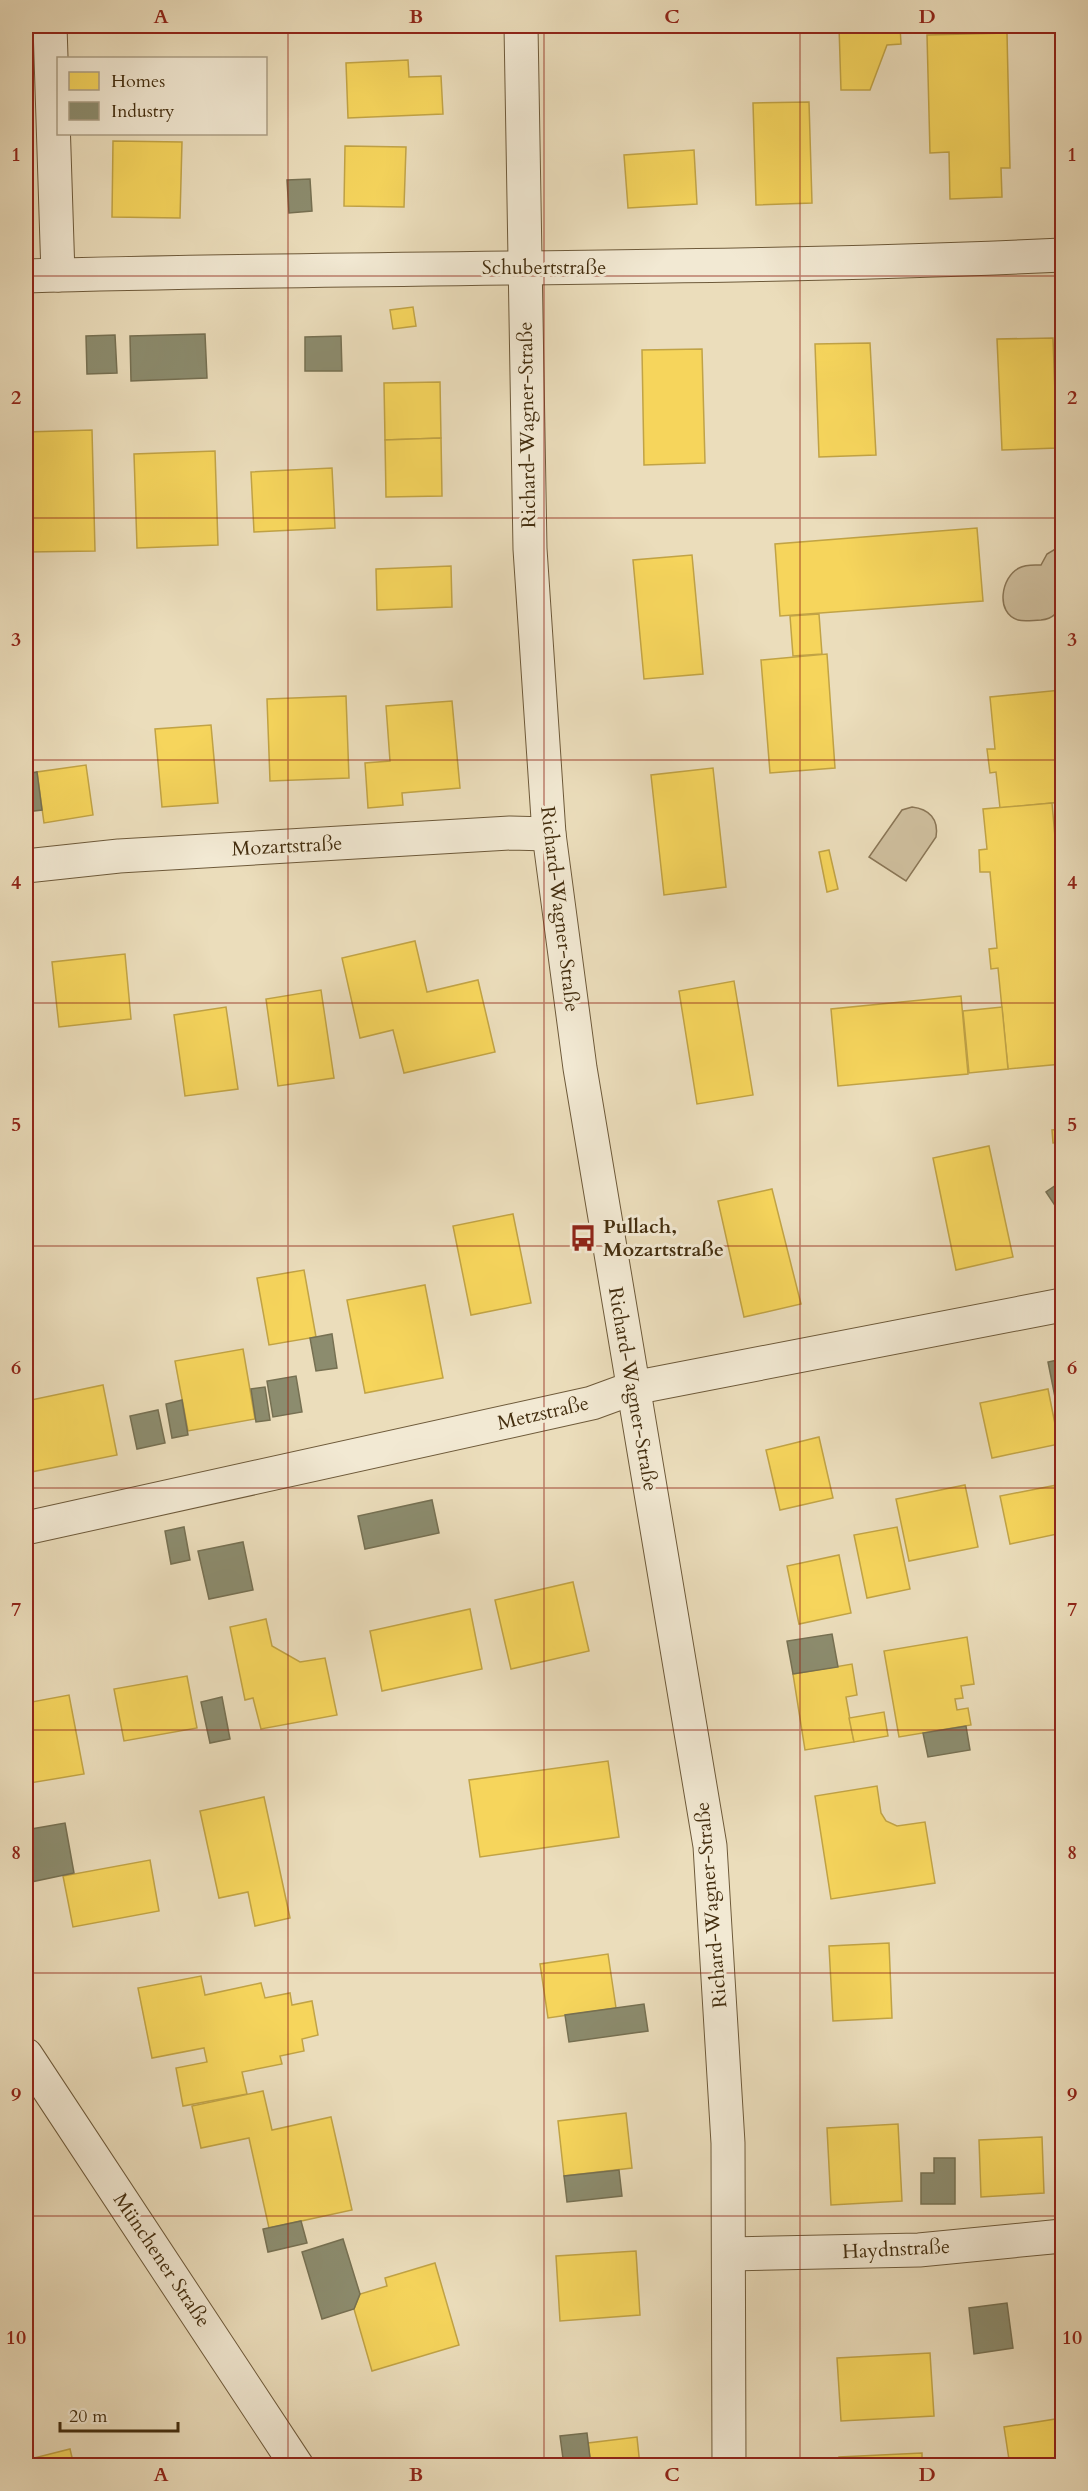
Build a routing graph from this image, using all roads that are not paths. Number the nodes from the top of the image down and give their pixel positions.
1 (50, 26) edge
2 (521, 26) edge
3 (1062, 255) edge
4 (524, 267) junction
5 (58, 275) junction
6 (26, 276) edge
7 (549, 834) junction
8 (26, 866) edge
9 (1062, 1305) edge
10 (633, 1388) junction
11 (26, 1528) edge
12 (26, 2055) edge
13 (1062, 2236) edge
14 (729, 2254) junction
15 (297, 2466) edge
16 (729, 2466) edge

1 - 5 street
2 - 4 street, Richard-Wagner-Straße
3 - 4 street, Schubertstraße
4 - 5 street, Schubertstraße
4 - 7 street, Richard-Wagner-Straße
5 - 6 street, Schubertstraße
7 - 8 street, Mozartstraße
7 - 10 street, Richard-Wagner-Straße
9 - 10 street, Metzstraße
10 - 11 street, Metzstraße
10 - 14 street, Richard-Wagner-Straße
12 - 15 street, Münchener Straße
13 - 14 street, Haydnstraße
14 - 16 street, Richard-Wagner-Straße

